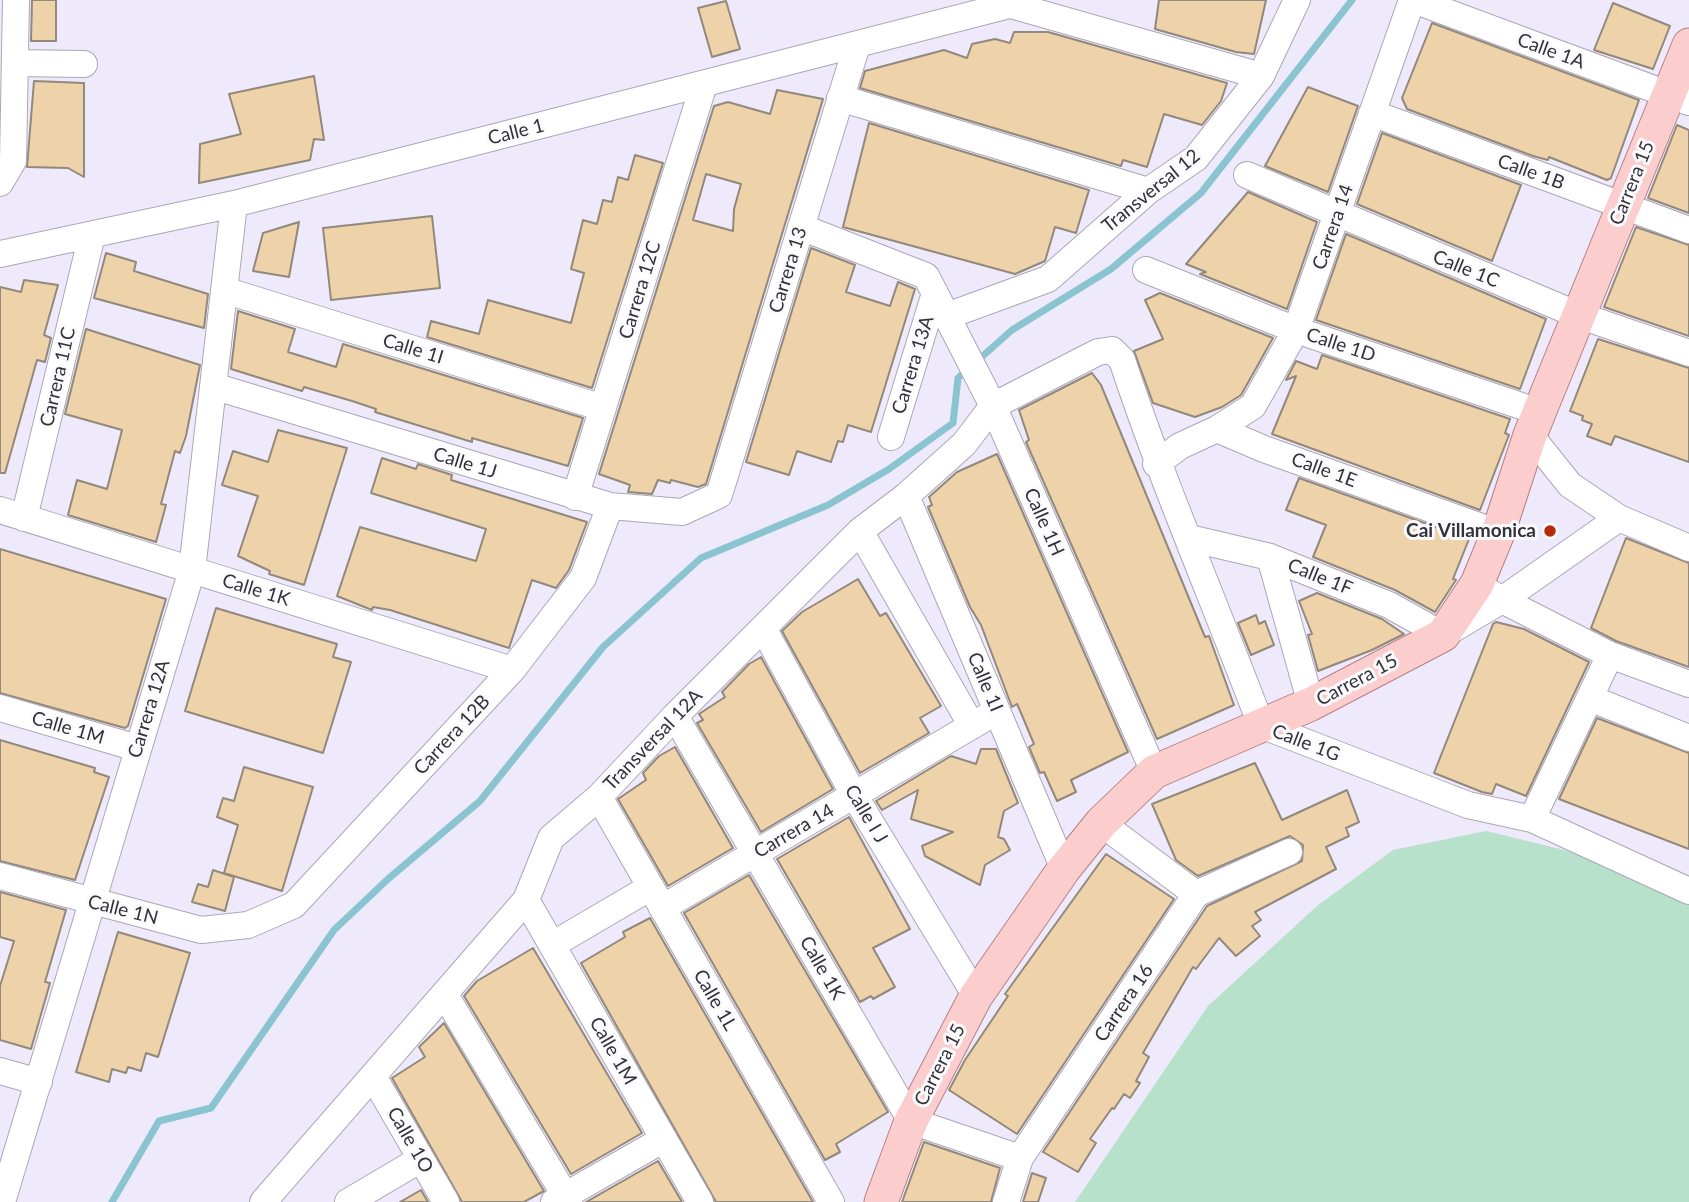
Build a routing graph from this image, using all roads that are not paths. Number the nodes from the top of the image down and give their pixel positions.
1 (16, 0) edge
2 (1297, 0) edge
3 (1413, 0) edge
4 (1020, 2) edge
5 (857, 45) junction
6 (1689, 45) edge
7 (15, 63) junction
8 (83, 64) dead end
9 (1261, 76) junction
10 (704, 84) junction
11 (840, 98) junction
12 (1678, 98) edge
13 (1372, 113) junction
14 (1247, 175) dead end
15 (0, 183) edge
16 (1148, 191) junction
17 (234, 204) junction
18 (1623, 206) junction
19 (1338, 216) junction
20 (801, 227) junction
21 (1689, 230) edge
22 (92, 236) junction
23 (0, 254) edge
24 (1146, 270) dead end
25 (224, 290) junction
26 (940, 303) junction
27 (1578, 315) junction
28 (1296, 330) junction
29 (1112, 350) joint
30 (1689, 353) edge
31 (213, 386) junction
32 (990, 401) junction
33 (603, 408) junction
34 (1535, 423) junction
35 (1217, 429) junction
36 (891, 437) dead end
37 (1156, 464) junction
38 (719, 495) joint
39 (906, 496) junction
40 (575, 497) junction
41 (610, 506) junction
42 (12, 514) edge
43 (1619, 518) junction
44 (860, 531) junction
45 (1498, 533) junction
46 (1189, 538) junction
47 (1689, 548) edge
48 (1270, 557) junction
49 (192, 570) junction
50 (1490, 592) junction
51 (763, 628) junction
52 (1443, 635) junction
53 (1610, 655) junction
54 (512, 670) junction
55 (1689, 684) edge
56 (1592, 699) junction
57 (1311, 704) junction
58 (0, 708) edge
59 (997, 711) junction
60 (675, 716) junction
61 (1261, 725) junction
62 (972, 726) junction
63 (1689, 738) edge
64 (137, 748) junction
65 (1154, 772) junction
66 (855, 795) junction
67 (599, 797) junction
68 (1532, 819) junction
69 (1101, 823) junction
70 (1289, 852) dead end
71 (755, 853) junction
72 (1064, 869) junction
73 (0, 876) edge
74 (1689, 891) edge
75 (1196, 894) junction
76 (656, 897) junction
77 (526, 900) junction
78 (92, 902) junction
79 (248, 925) joint
80 (552, 945) junction
81 (445, 995) junction
82 (976, 996) junction
83 (0, 1071) edge
84 (374, 1078) junction
85 (39, 1082) junction
86 (911, 1121) junction
87 (664, 1139) junction
88 (1020, 1158) junction
89 (421, 1159) junction
90 (275, 1198) edge
91 (563, 1200) edge
92 (2, 1202) edge
93 (348, 1202) edge
94 (446, 1202) edge
95 (700, 1202) edge
96 (831, 1202) edge
97 (881, 1202) edge
98 (1006, 1202) edge

1 - 7 street
2 - 9 street, Transversal 12
3 - 12 street, Calle 1A
3 - 13 street, Carrera 14
4 - 5 street, Calle 1
4 - 9 street
5 - 10 street, Calle 1
5 - 11 street, Carrera 13
6 - 12 main road, Carrera 15
7 - 8 street
7 - 15 street
9 - 16 street, Transversal 12
10 - 17 street, Calle 1
10 - 33 street, Carrera 12C
11 - 16 street
11 - 20 street, Carrera 13
12 - 18 main road, Carrera 15
13 - 18 street, Calle 1B
13 - 19 street, Carrera 14
14 - 19 street, Calle 1C
16 - 26 street, Transversal 12
17 - 22 street, Calle 1
17 - 25 street, Carrera 12A
18 - 21 street, Calle 1B
18 - 27 main road, Carrera 15
19 - 27 street, Calle 1C
19 - 28 street, Carrera 14
20 - 26 street
20 - 38 street, Carrera 13
22 - 23 street, Calle 1
22 - 42 street, Carrera 11C
24 - 28 street, Calle 1D
25 - 31 street, Carrera 12A
25 - 33 street, Calle 1I
26 - 32 street, Calle 1H
26 - 36 street, Carrera 13A
27 - 30 street, Calle 1C
27 - 34 main road, Carrera 15
28 - 34 street, Calle 1D
28 - 35 street, Carrera 14
29 - 32 street, Transversal 12A
29 - 37 street, Calle 1G
31 - 40 street, Calle 1J
31 - 49 street, Carrera 12A
32 - 39 street, Transversal 12A
32 - 65 street, Calle 1H
33 - 40 street, Carrera 12C
34 - 43 street
34 - 45 main road, Carrera 15
35 - 37 street
35 - 45 street, Calle 1E
37 - 46 street, Calle 1G
38 - 41 street, Calle 1J
39 - 44 street, Transversal 12A
39 - 59 street, Calle 1I
40 - 41 street, Calle 1J
41 - 54 street, Carrera 12B
42 - 49 street, Calle 1K
43 - 47 street
43 - 50 street
44 - 51 street, Transversal 12A
44 - 62 street
45 - 50 main road, Carrera 15
46 - 48 street, Calle 1F
46 - 61 street, Calle 1G
48 - 52 street, Calle 1F
48 - 57 street
49 - 54 street, Calle 1K
49 - 64 street, Carrera 12A
50 - 52 main road, Carrera 15
50 - 53 street
51 - 60 street, Transversal 12A
51 - 66 street, Calle I J
52 - 57 main road, Carrera 15
53 - 55 street
53 - 56 street
54 - 79 street, Carrera 12B
56 - 63 street
56 - 68 street
57 - 61 main road, Carrera 15
58 - 64 street, Calle 1M
59 - 62 street, Carrera 14
59 - 72 street, Calle 1I
60 - 67 street, Transversal 12A
60 - 71 street, Calle 1K
61 - 65 main road, Carrera 15
61 - 68 street, Calle 1G
62 - 66 street, Carrera 14
64 - 78 street, Carrera 12A
65 - 69 main road, Carrera 15
66 - 71 street, Carrera 14
66 - 82 street, Calle I J
67 - 76 street, Calle 1L
67 - 77 street, Transversal 12A
68 - 74 street, Calle 1G
69 - 72 main road, Carrera 15
69 - 75 street
70 - 75 street
71 - 76 street, Carrera 14
71 - 86 street, Calle 1K
72 - 82 main road, Carrera 15
73 - 78 street, Calle 1N
75 - 88 street, Carrera 16
76 - 80 street, Carrera 14
76 - 96 street, Calle 1L
77 - 80 street, Calle 1M
77 - 81 street, Transversal 12A
78 - 79 street, Calle 1N
78 - 85 street, Carrera 12A
80 - 87 street, Calle 1M
81 - 84 street, Transversal 12A
81 - 91 street
82 - 86 main road, Carrera 15
83 - 85 street
84 - 89 street, Calle 1O
84 - 90 street, Transversal 12A
85 - 92 street, Carrera 12A
86 - 88 street
86 - 97 main road, Carrera 15
87 - 91 street
87 - 95 street, Calle 1M
88 - 98 street, Carrera 16
89 - 93 street
89 - 94 street, Calle 1O

